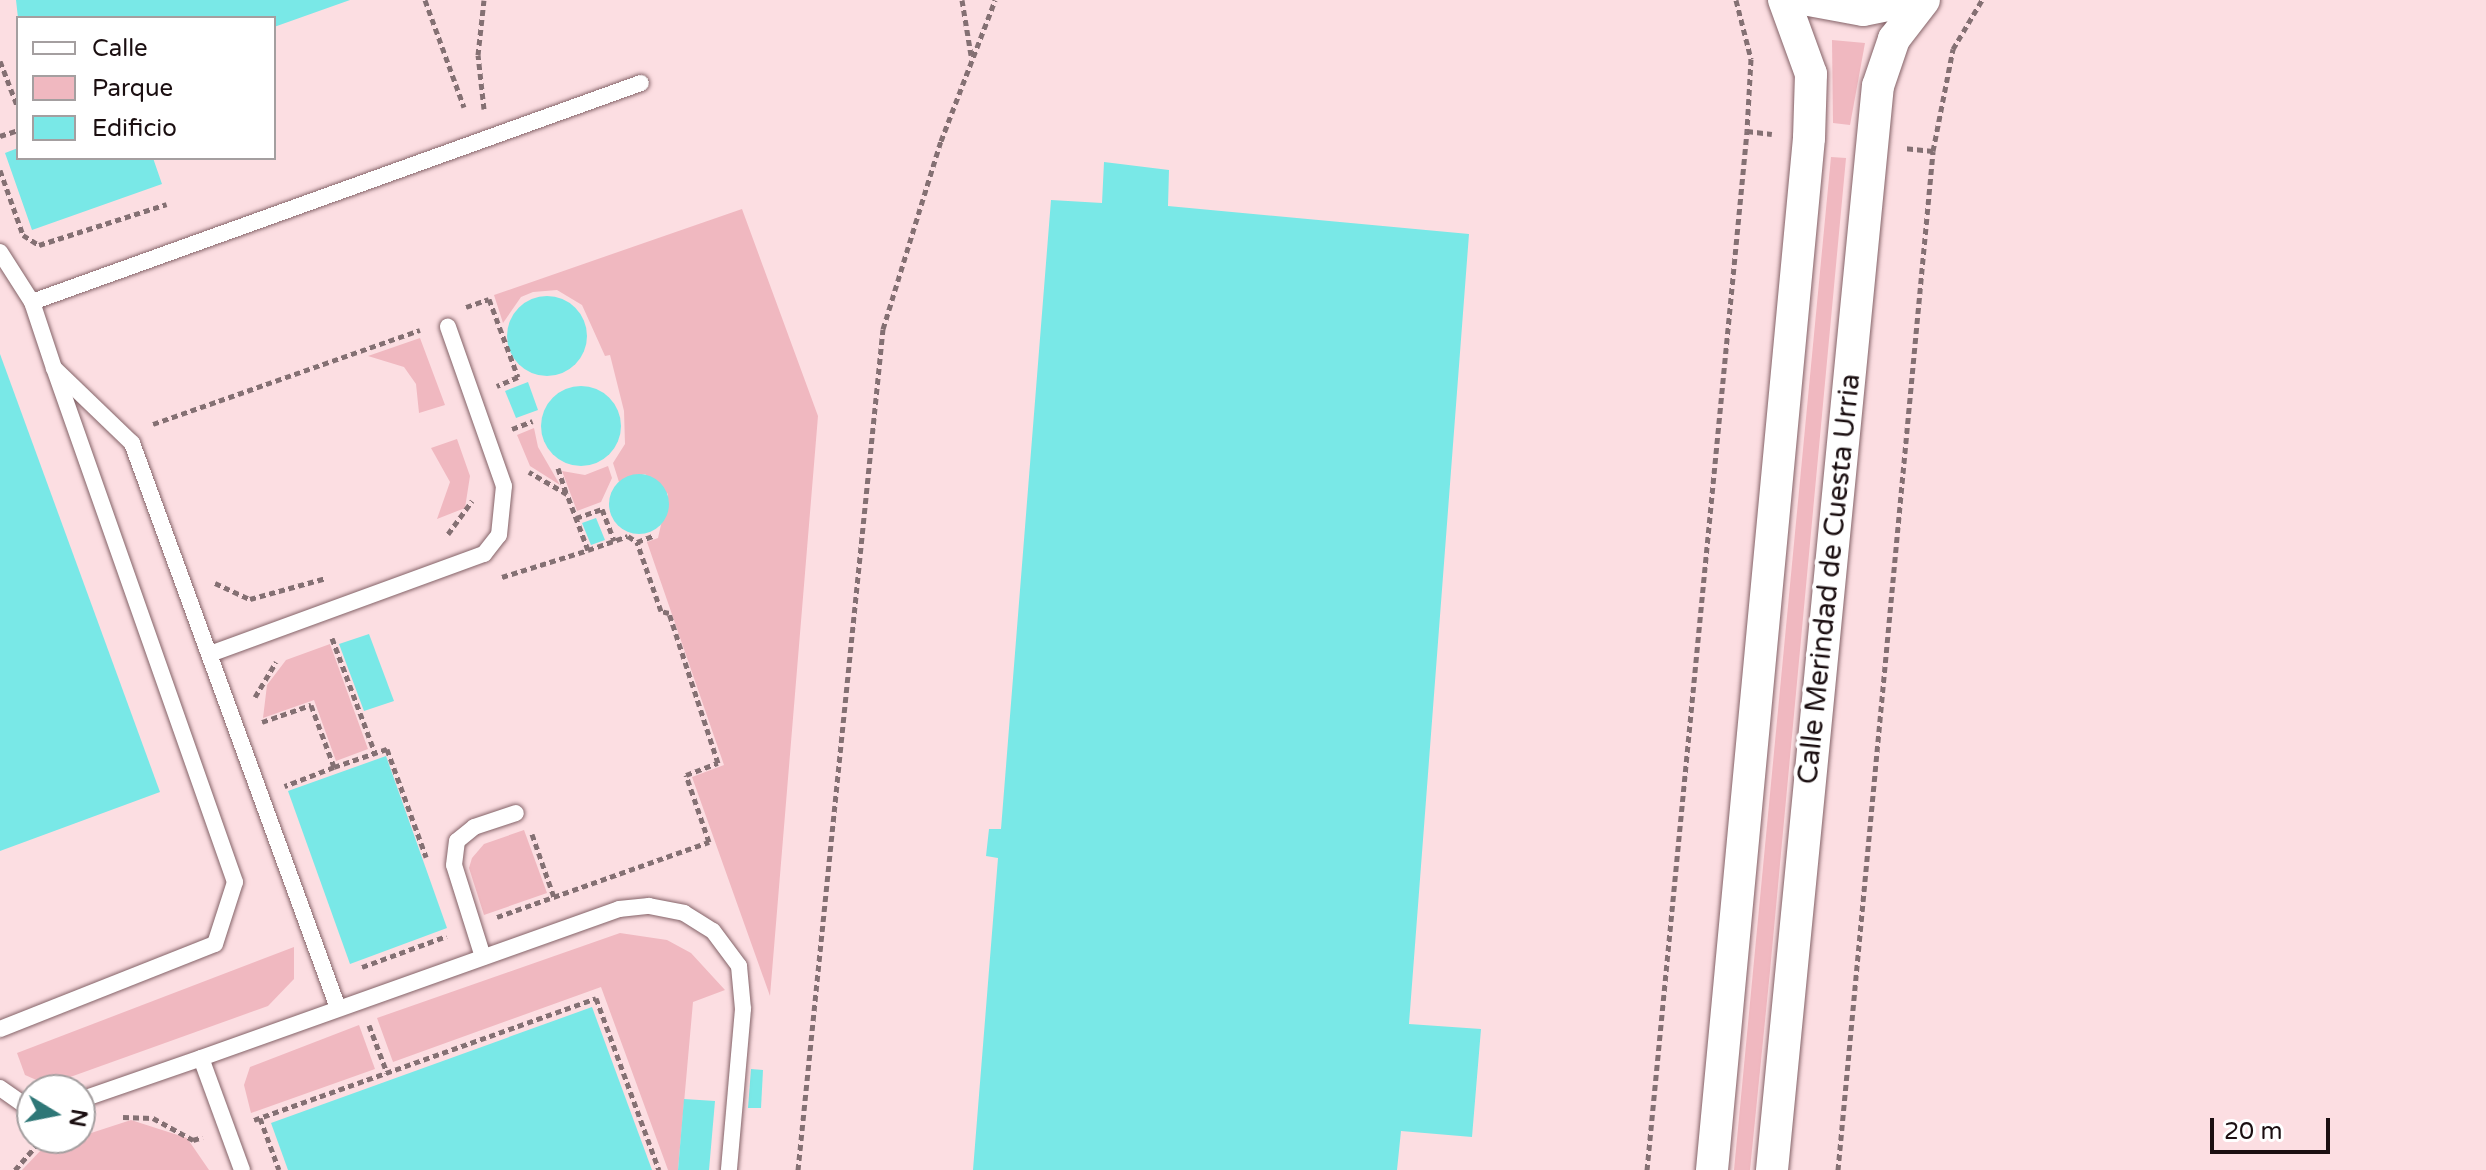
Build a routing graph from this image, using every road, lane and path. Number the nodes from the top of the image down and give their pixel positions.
1 (425, 0) edge
2 (484, 0) edge
3 (962, 0) edge
4 (995, 0) edge
5 (1736, 0) edge
6 (1784, 0) edge
7 (1809, 0) edge
8 (1912, 0) edge
9 (1924, 0) edge
10 (1982, 0) edge
11 (971, 56) junction
12 (0, 61) edge
13 (641, 83) dead end
14 (16, 103) edge
15 (464, 107) dead end
16 (1747, 131) dead end
17 (487, 138) junction
18 (1933, 151) dead end
19 (0, 170) edge
20 (167, 204) dead end
21 (0, 252) edge
22 (32, 302) junction
23 (448, 327) dead end
24 (425, 343) dead end
25 (54, 368) junction
26 (533, 421) dead end
27 (509, 430) dead end
28 (154, 432) dead end
29 (558, 468) dead end
30 (474, 487) dead end
31 (567, 494) dead end
32 (576, 518) dead end
33 (439, 538) dead end
34 (614, 541) junction
35 (637, 542) dead end
36 (588, 550) dead end
37 (338, 574) dead end
38 (208, 576) dead end
39 (332, 637) dead end
40 (210, 654) junction
41 (258, 724) dead end
42 (375, 753) junction
43 (334, 767) junction
44 (281, 787) dead end
45 (522, 818) joint
46 (428, 863) dead end
47 (554, 897) dead end
48 (448, 919) dead end
49 (453, 933) dead end
50 (483, 957) junction
51 (338, 1008) junction
52 (368, 1021) dead end
53 (0, 1029) edge
54 (201, 1058) junction
55 (387, 1073) junction
56 (96, 1094) edge
57 (120, 1117) dead end
58 (260, 1118) junction
59 (227, 1129) junction
60 (29, 1154) edge
61 (15, 1170) edge
62 (242, 1170) edge
63 (279, 1170) edge
64 (659, 1170) edge
65 (729, 1170) edge
66 (798, 1170) edge
67 (1712, 1170) edge
68 (1772, 1170) edge

1 - 15 path
2 - 17 path
3 - 11 path
4 - 11 path
5 - 16 path
6 - 67 street
7 - 8 street
9 - 68 street, Calle Merindad de Cuesta Urria
10 - 18 path
11 - 66 path
12 - 14 path
13 - 17 lane
17 - 22 lane
19 - 20 path
21 - 22 lane
22 - 25 lane
23 - 40 lane
24 - 28 path
25 - 40 lane
25 - 53 lane
26 - 27 path
29 - 31 path
30 - 33 path
32 - 34 path
34 - 35 path
34 - 36 path
37 - 38 path
39 - 42 path
40 - 51 lane
41 - 43 path
42 - 43 path
42 - 46 path
43 - 44 path
45 - 47 path
45 - 50 lane
48 - 49 path
50 - 51 lane
50 - 65 lane
51 - 54 lane
52 - 55 path
54 - 56 lane
54 - 59 lane
55 - 58 path
55 - 64 path
57 - 59 path
58 - 59 path
58 - 63 path
59 - 62 lane
60 - 61 path

